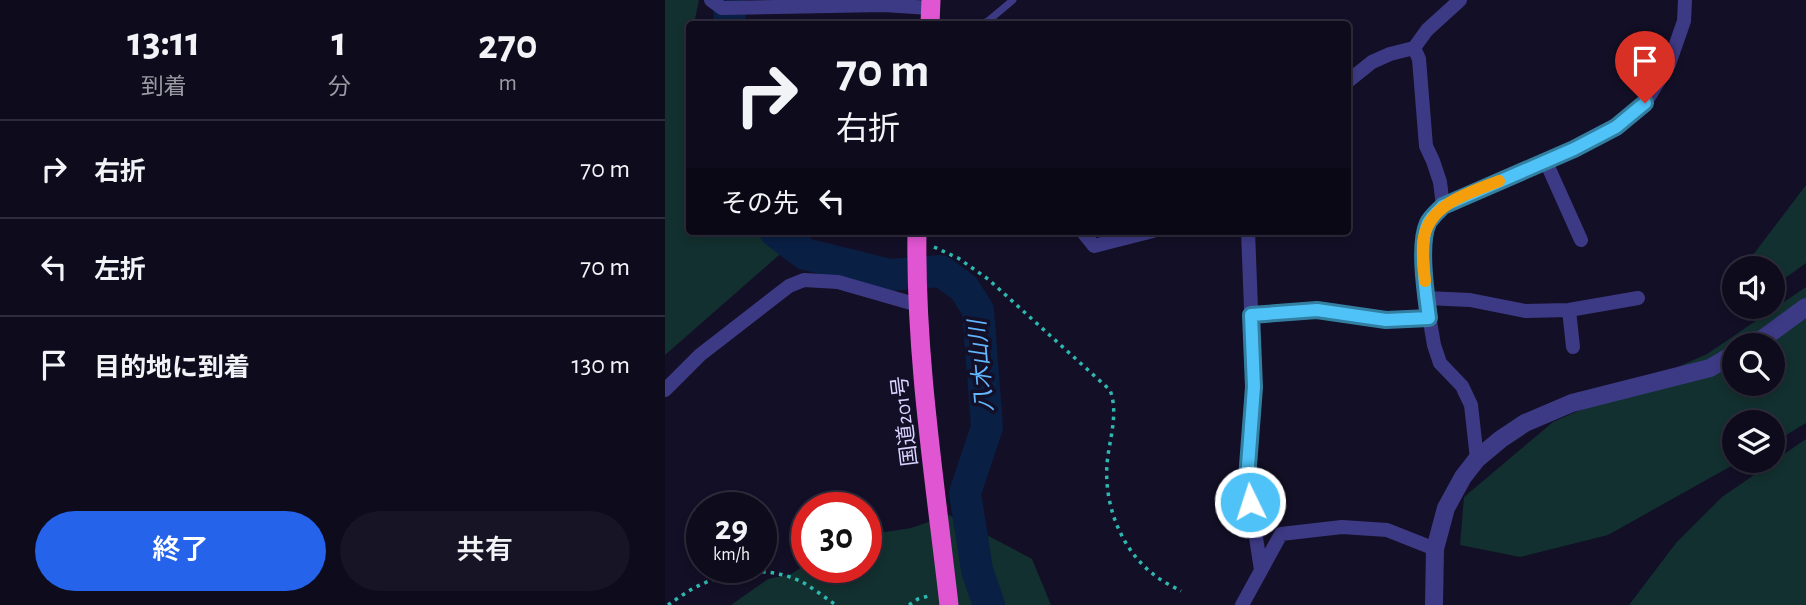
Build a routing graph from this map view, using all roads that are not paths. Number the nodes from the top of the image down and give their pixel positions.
1 (1013, 0) edge
2 (1460, 0) edge
3 (1685, 0) edge
4 (717, 4) edge
5 (930, 11) edge
6 (988, 21) edge
7 (1414, 48) junction
8 (1351, 79) edge
9 (1546, 162) junction
10 (1443, 206) junction
11 (917, 235) edge
12 (1084, 235) edge
13 (1137, 235) edge
14 (1248, 235) edge
15 (1581, 240) dead end
16 (917, 298) junction
17 (1426, 298) junction
18 (1638, 298) dead end
19 (1806, 306) edge
20 (1569, 310) junction
21 (1251, 315) junction
22 (1429, 318) junction
23 (1768, 333) edge
24 (1573, 346) dead end
25 (1722, 361) edge
26 (665, 390) edge
27 (1477, 459) junction
28 (1435, 549) junction
29 (1261, 570) junction
30 (949, 605) edge
31 (1243, 605) edge
32 (1434, 605) edge

1 - 6 lane
2 - 7 street
3 - 9 street
4 - 5 street
7 - 8 street
7 - 10 street
9 - 10 street
9 - 15 street
10 - 17 street
11 - 16 highway, 国道201号
12 - 13 street
14 - 21 street
16 - 26 street
16 - 30 highway, 国道201号
17 - 20 street
17 - 22 street
18 - 20 street
19 - 23 street
20 - 24 street
21 - 22 street
21 - 29 street
22 - 27 street
25 - 27 street
27 - 28 street
28 - 29 street
28 - 32 street
29 - 31 street

